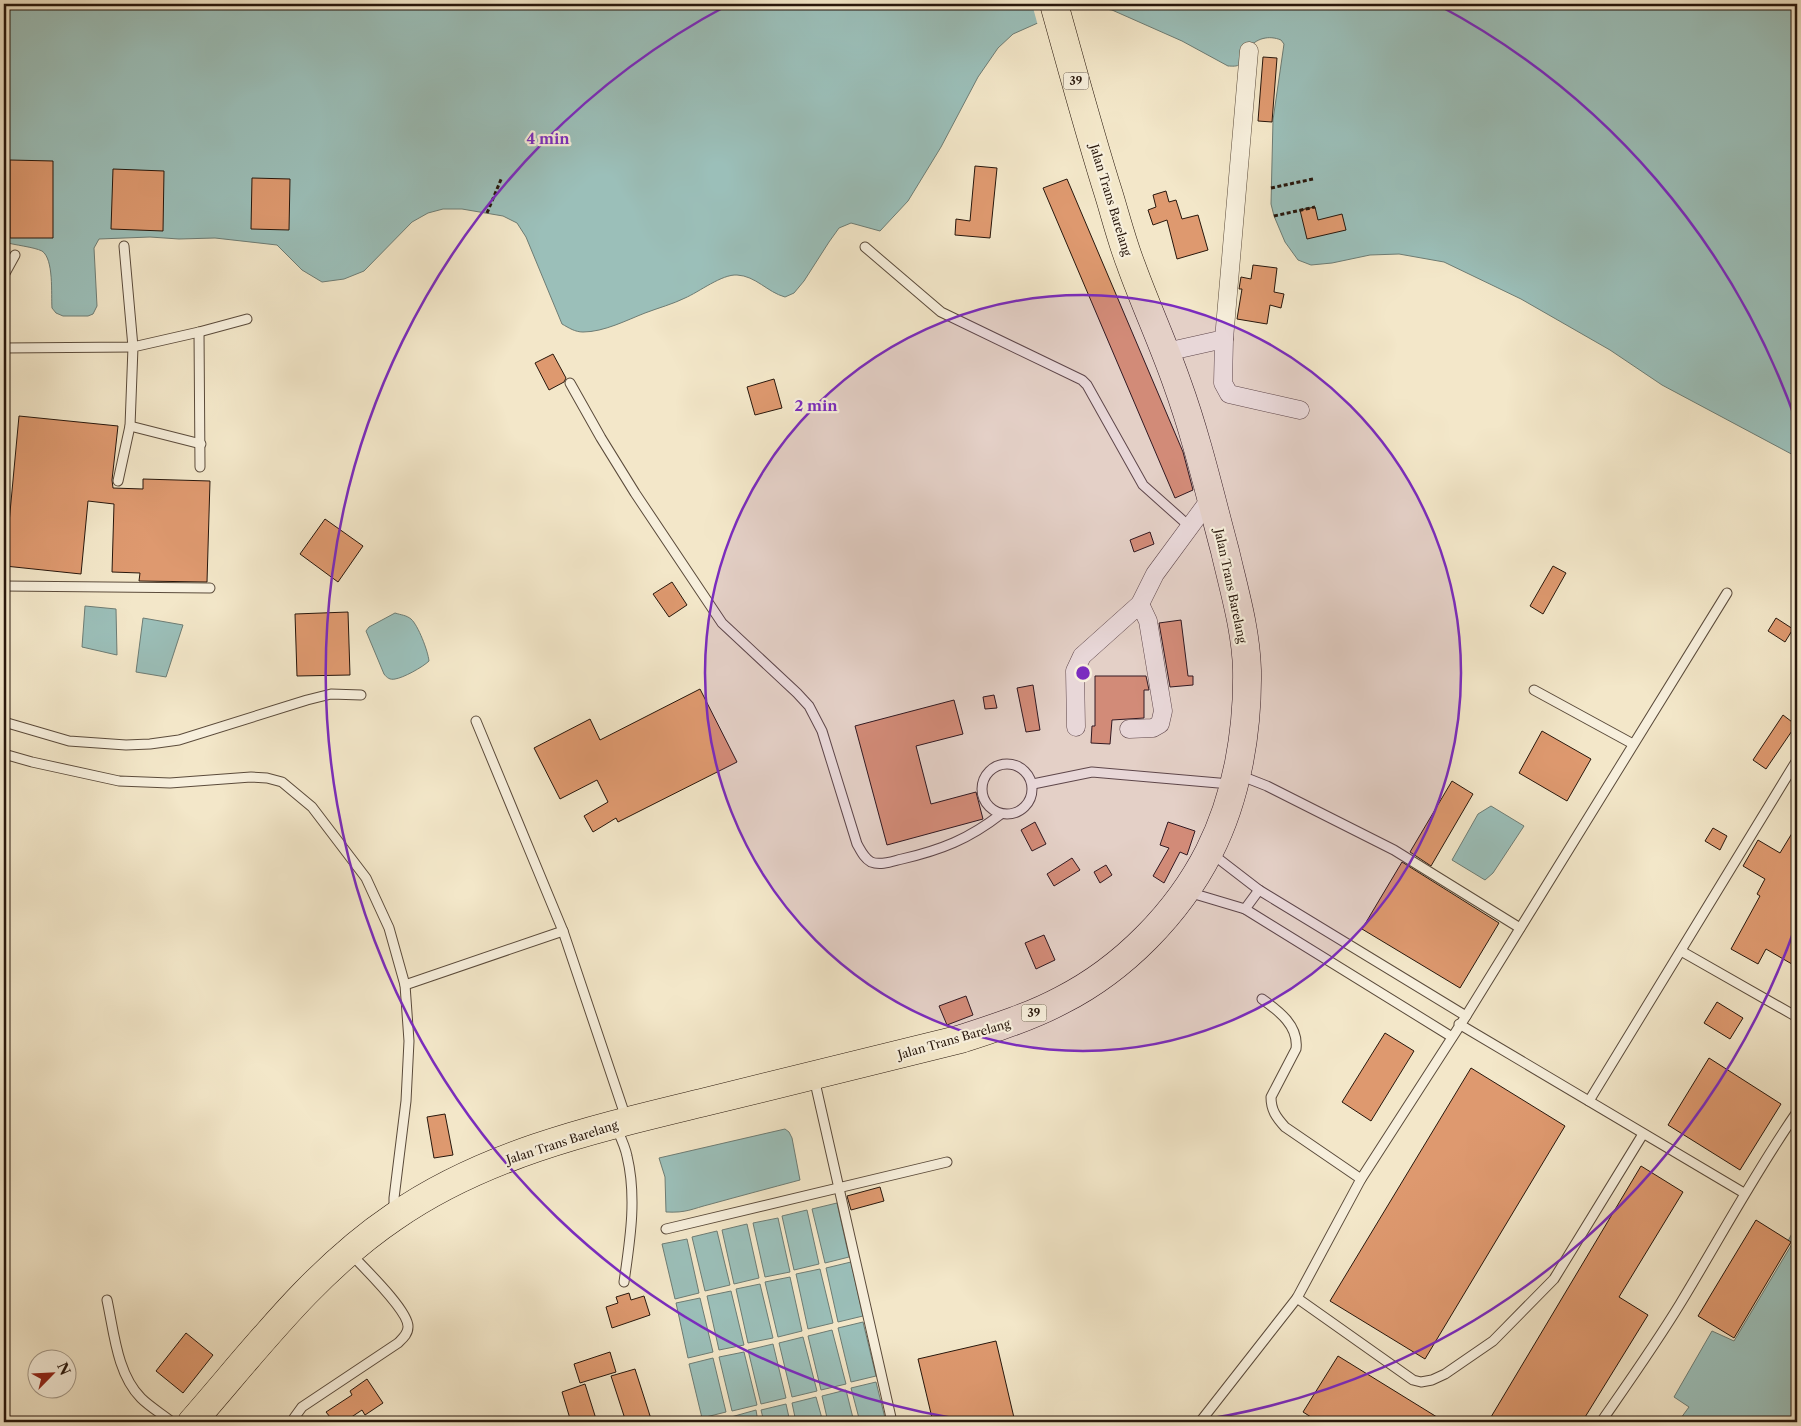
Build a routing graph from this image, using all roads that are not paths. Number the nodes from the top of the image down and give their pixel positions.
1 (1054, 4) edge
2 (1249, 51) dead end
3 (124, 246) dead end
4 (865, 246) dead end
5 (15, 255) dead end
6 (4, 274) edge
7 (247, 319) dead end
8 (199, 332) junction
9 (1224, 339) junction
10 (133, 347) junction
11 (4, 348) edge
12 (1166, 352) junction
13 (570, 383) dead end
14 (1300, 410) dead end
15 (130, 426) junction
16 (201, 444) junction
17 (200, 467) dead end
18 (118, 481) dead end
19 (1211, 498) junction
20 (1189, 526) junction
21 (4, 586) edge
22 (210, 588) dead end
23 (1727, 593) dead end
24 (1140, 604) junction
25 (1534, 690) dead end
26 (361, 695) dead end
27 (476, 721) dead end
28 (4, 722) edge
29 (1076, 727) dead end
30 (1129, 728) dead end
31 (1633, 744) junction
32 (4, 754) edge
33 (1797, 760) edge
34 (1235, 779) junction
35 (1032, 784) junction
36 (1001, 814) junction
37 (1209, 851) junction
38 (1259, 890) junction
39 (1184, 891) junction
40 (1245, 909) junction
41 (1520, 928) junction
42 (563, 931) junction
43 (1681, 951) junction
44 (405, 985) junction
45 (1262, 999) dead end
46 (1466, 1016) junction
47 (1797, 1017) edge
48 (1460, 1024) junction
49 (1452, 1037) junction
50 (813, 1075) junction
51 (1589, 1101) junction
52 (1797, 1112) edge
53 (621, 1123) junction
54 (1643, 1134) junction
55 (947, 1162) dead end
56 (1361, 1179) junction
57 (839, 1187) junction
58 (1744, 1194) junction
59 (394, 1217) junction
60 (666, 1229) dead end
61 (349, 1252) junction
62 (624, 1282) dead end
63 (1297, 1298) junction
64 (107, 1300) dead end
65 (172, 1422) edge
66 (192, 1422) edge
67 (293, 1422) edge
68 (892, 1422) edge
69 (1200, 1422) edge
70 (1602, 1422) edge

1 - 12 highway, Jalan Trans Barelang / 39
2 - 9 street
3 - 10 lane
4 - 20 lane
5 - 6 lane
7 - 8 lane
8 - 10 lane
8 - 16 lane
9 - 12 street
9 - 14 street
10 - 11 lane
10 - 15 lane
12 - 19 highway, Jalan Trans Barelang / 39
13 - 36 lane
15 - 16 lane
15 - 18 lane
16 - 17 lane
19 - 20 street
19 - 34 highway, Jalan Trans Barelang / 39
20 - 24 street
21 - 22 lane
23 - 31 lane
24 - 29 street
24 - 30 street
25 - 31 lane
26 - 28 lane
27 - 42 lane
31 - 41 lane
32 - 44 lane
33 - 43 lane
34 - 35 lane
34 - 37 highway, Jalan Trans Barelang / 39
34 - 41 lane
35 - 36 lane
35 - 36 lane
37 - 38 lane
37 - 39 highway, Jalan Trans Barelang / 39
38 - 40 lane
38 - 46 lane
39 - 40 lane
39 - 50 highway, Jalan Trans Barelang / 39
40 - 49 lane
41 - 46 lane
42 - 44 lane
42 - 53 lane
43 - 47 lane
43 - 51 lane
44 - 59 lane
45 - 56 lane
46 - 48 lane
48 - 49 lane
48 - 51 lane
49 - 56 lane
50 - 53 highway, Jalan Trans Barelang / 39
50 - 57 lane
51 - 54 lane
52 - 58 lane
53 - 59 highway, Jalan Trans Barelang / 39
53 - 62 lane
54 - 58 lane
54 - 63 lane
55 - 57 lane
56 - 63 lane
57 - 60 lane
57 - 68 lane
58 - 70 lane
59 - 61 highway, Jalan Trans Barelang / 39
61 - 66 highway, Jalan Trans Barelang / 39
61 - 67 lane
63 - 69 lane
64 - 65 lane

